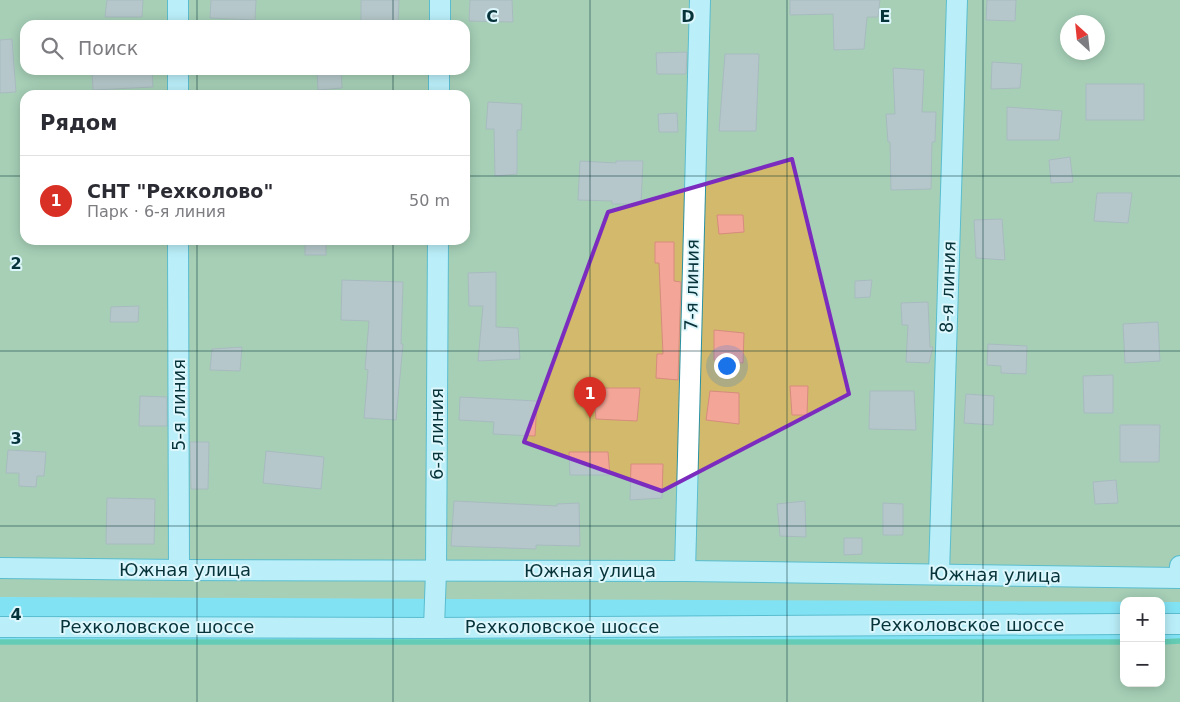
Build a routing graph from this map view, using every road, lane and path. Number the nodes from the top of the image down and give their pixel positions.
1 (178, 0) edge
2 (440, 0) edge
3 (700, 0) edge
4 (957, 0) edge
5 (178, 20) edge
6 (440, 20) edge
7 (178, 75) edge
8 (439, 75) edge
9 (178, 90) edge
10 (439, 90) edge
11 (178, 245) edge
12 (438, 245) edge
13 (1180, 566) edge
14 (0, 568) edge
15 (179, 570) junction
16 (436, 571) junction
17 (685, 571) junction
18 (939, 574) junction
19 (1180, 578) edge
20 (1120, 624) edge
21 (1165, 624) edge
22 (1180, 624) edge
23 (0, 627) edge
24 (434, 628) junction

1 - 5 street
2 - 6 street
3 - 17 street, 7-я линия
4 - 18 street, 8-я линия
7 - 9 street
8 - 10 street
11 - 15 street, 5-я линия
12 - 16 street, 6-я линия
13 - 19 street
14 - 15 street, Южная улица
15 - 16 street, Южная улица
16 - 17 street, Южная улица
16 - 24 street, 6-я линия
17 - 18 street, Южная улица
18 - 19 street, Южная улица
20 - 24 street, Рехколовское шоссе
21 - 22 street
23 - 24 street, Рехколовское шоссе

